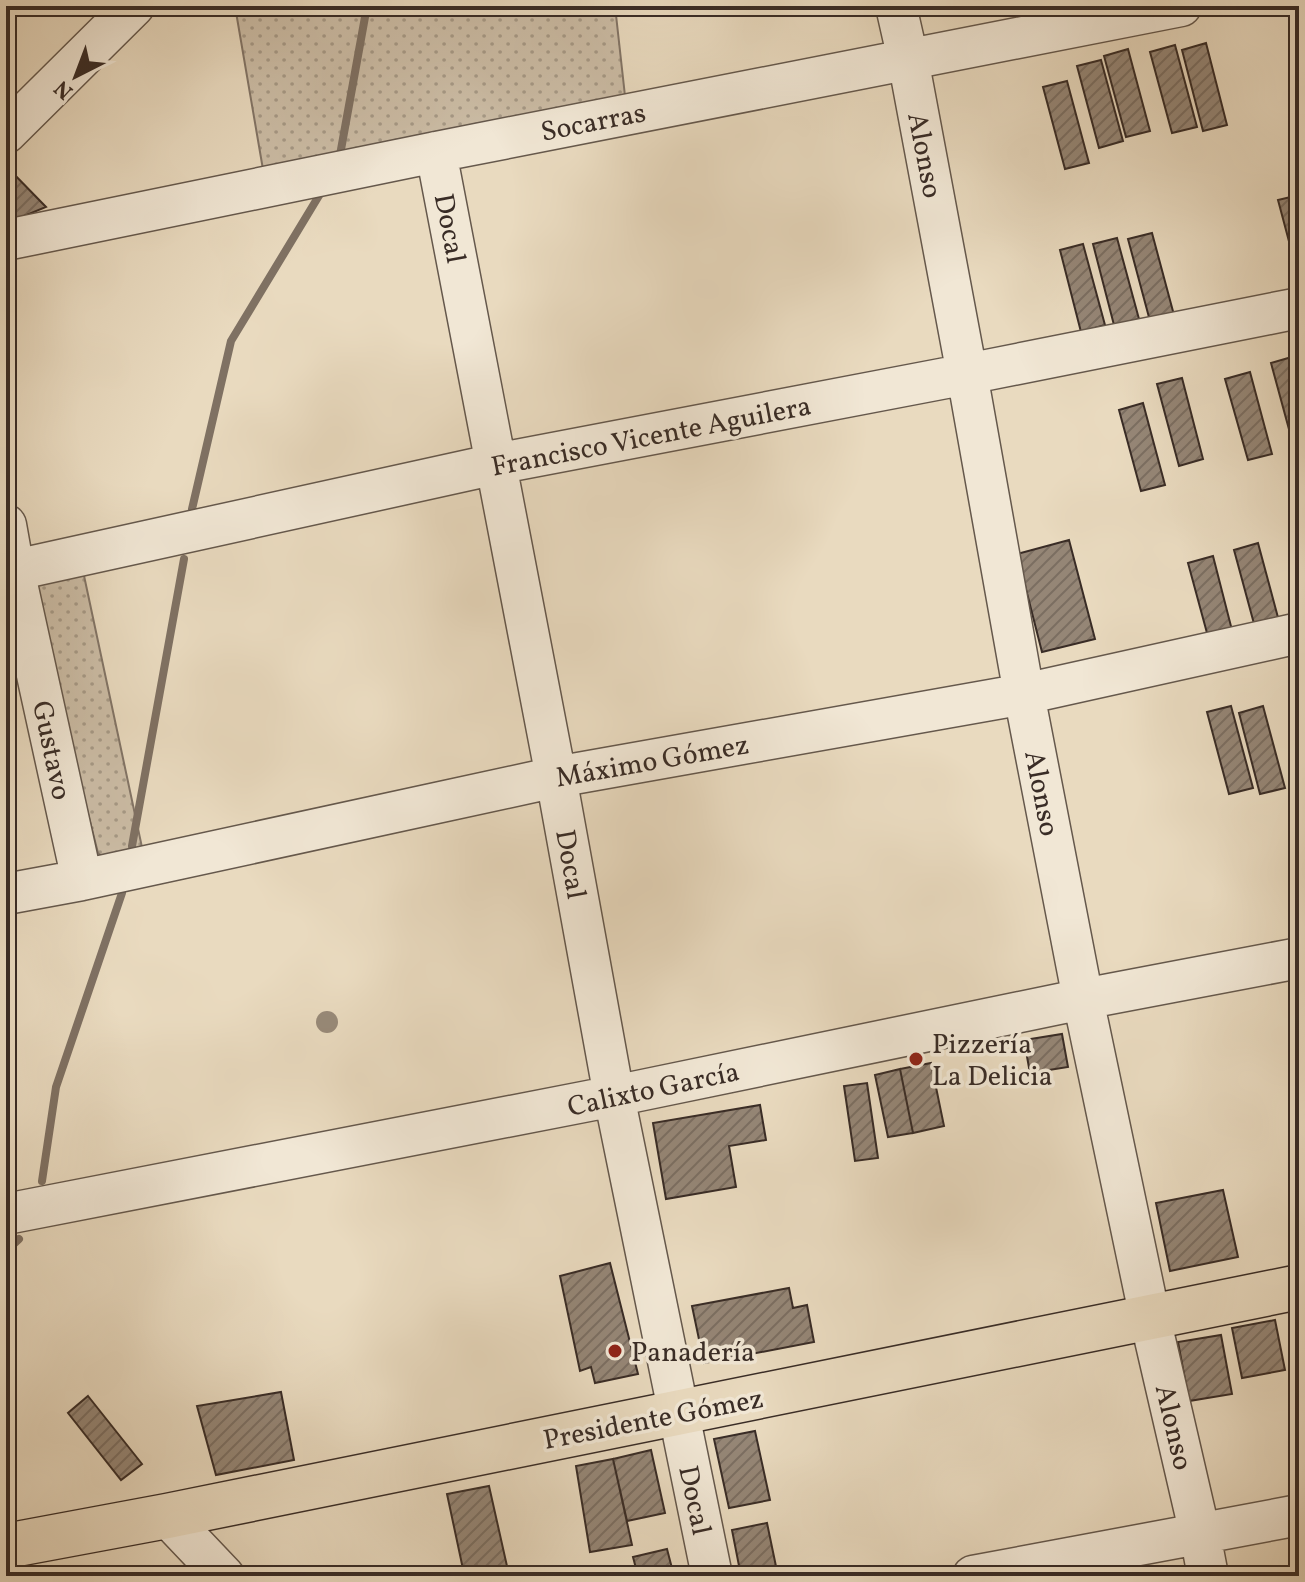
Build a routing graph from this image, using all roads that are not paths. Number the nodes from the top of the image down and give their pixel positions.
1 (134, 6) edge
2 (896, 6) edge
3 (1181, 6) edge
4 (908, 59) junction
5 (6, 133) edge
6 (436, 152) junction
7 (6, 240) edge
8 (1299, 308) edge
9 (967, 374) junction
10 (496, 464) junction
11 (6, 525) edge
12 (10, 571) edge
13 (1299, 633) edge
14 (1024, 694) junction
15 (556, 777) junction
16 (82, 880) junction
17 (6, 894) edge
18 (1299, 958) edge
19 (1083, 999) junction
20 (614, 1096) junction
21 (6, 1214) edge
22 (1299, 1287) edge
23 (1150, 1318) junction
24 (678, 1413) junction
25 (1299, 1515) edge
26 (167, 1516) junction
27 (1200, 1534) junction
28 (6, 1546) edge
29 (224, 1576) edge
30 (712, 1576) edge
31 (973, 1576) edge
32 (1208, 1576) edge

1 - 5 street
2 - 4 street, Alonso
3 - 4 street, Socarras
4 - 6 street, Socarras
4 - 9 street, Alonso
6 - 7 street, Socarras
6 - 10 street, Docal
8 - 9 street, Francisco Vicente Aguilera
9 - 10 street, Francisco Vicente Aguilera
9 - 14 street, Alonso
10 - 12 street, Francisco Vicente Aguilera
10 - 15 street, Docal
11 - 12 street, Gustavo
12 - 16 street, Gustavo
13 - 14 street, Máximo Gómez
14 - 15 street, Máximo Gómez
14 - 19 street, Alonso
15 - 16 street, Máximo Gómez
15 - 20 street, Docal
16 - 17 street, Máximo Gómez
18 - 19 street, Calixto García
19 - 20 street, Calixto García
19 - 23 street, Alonso
20 - 21 street, Calixto García
20 - 24 street, Docal
22 - 23 main road, Presidente Gómez
23 - 24 main road, Presidente Gómez
23 - 27 street, Alonso
24 - 26 main road, Presidente Gómez
24 - 30 street, Docal
25 - 27 street
26 - 28 main road, Presidente Gómez
26 - 29 street
27 - 31 street
27 - 32 street, Alonso

